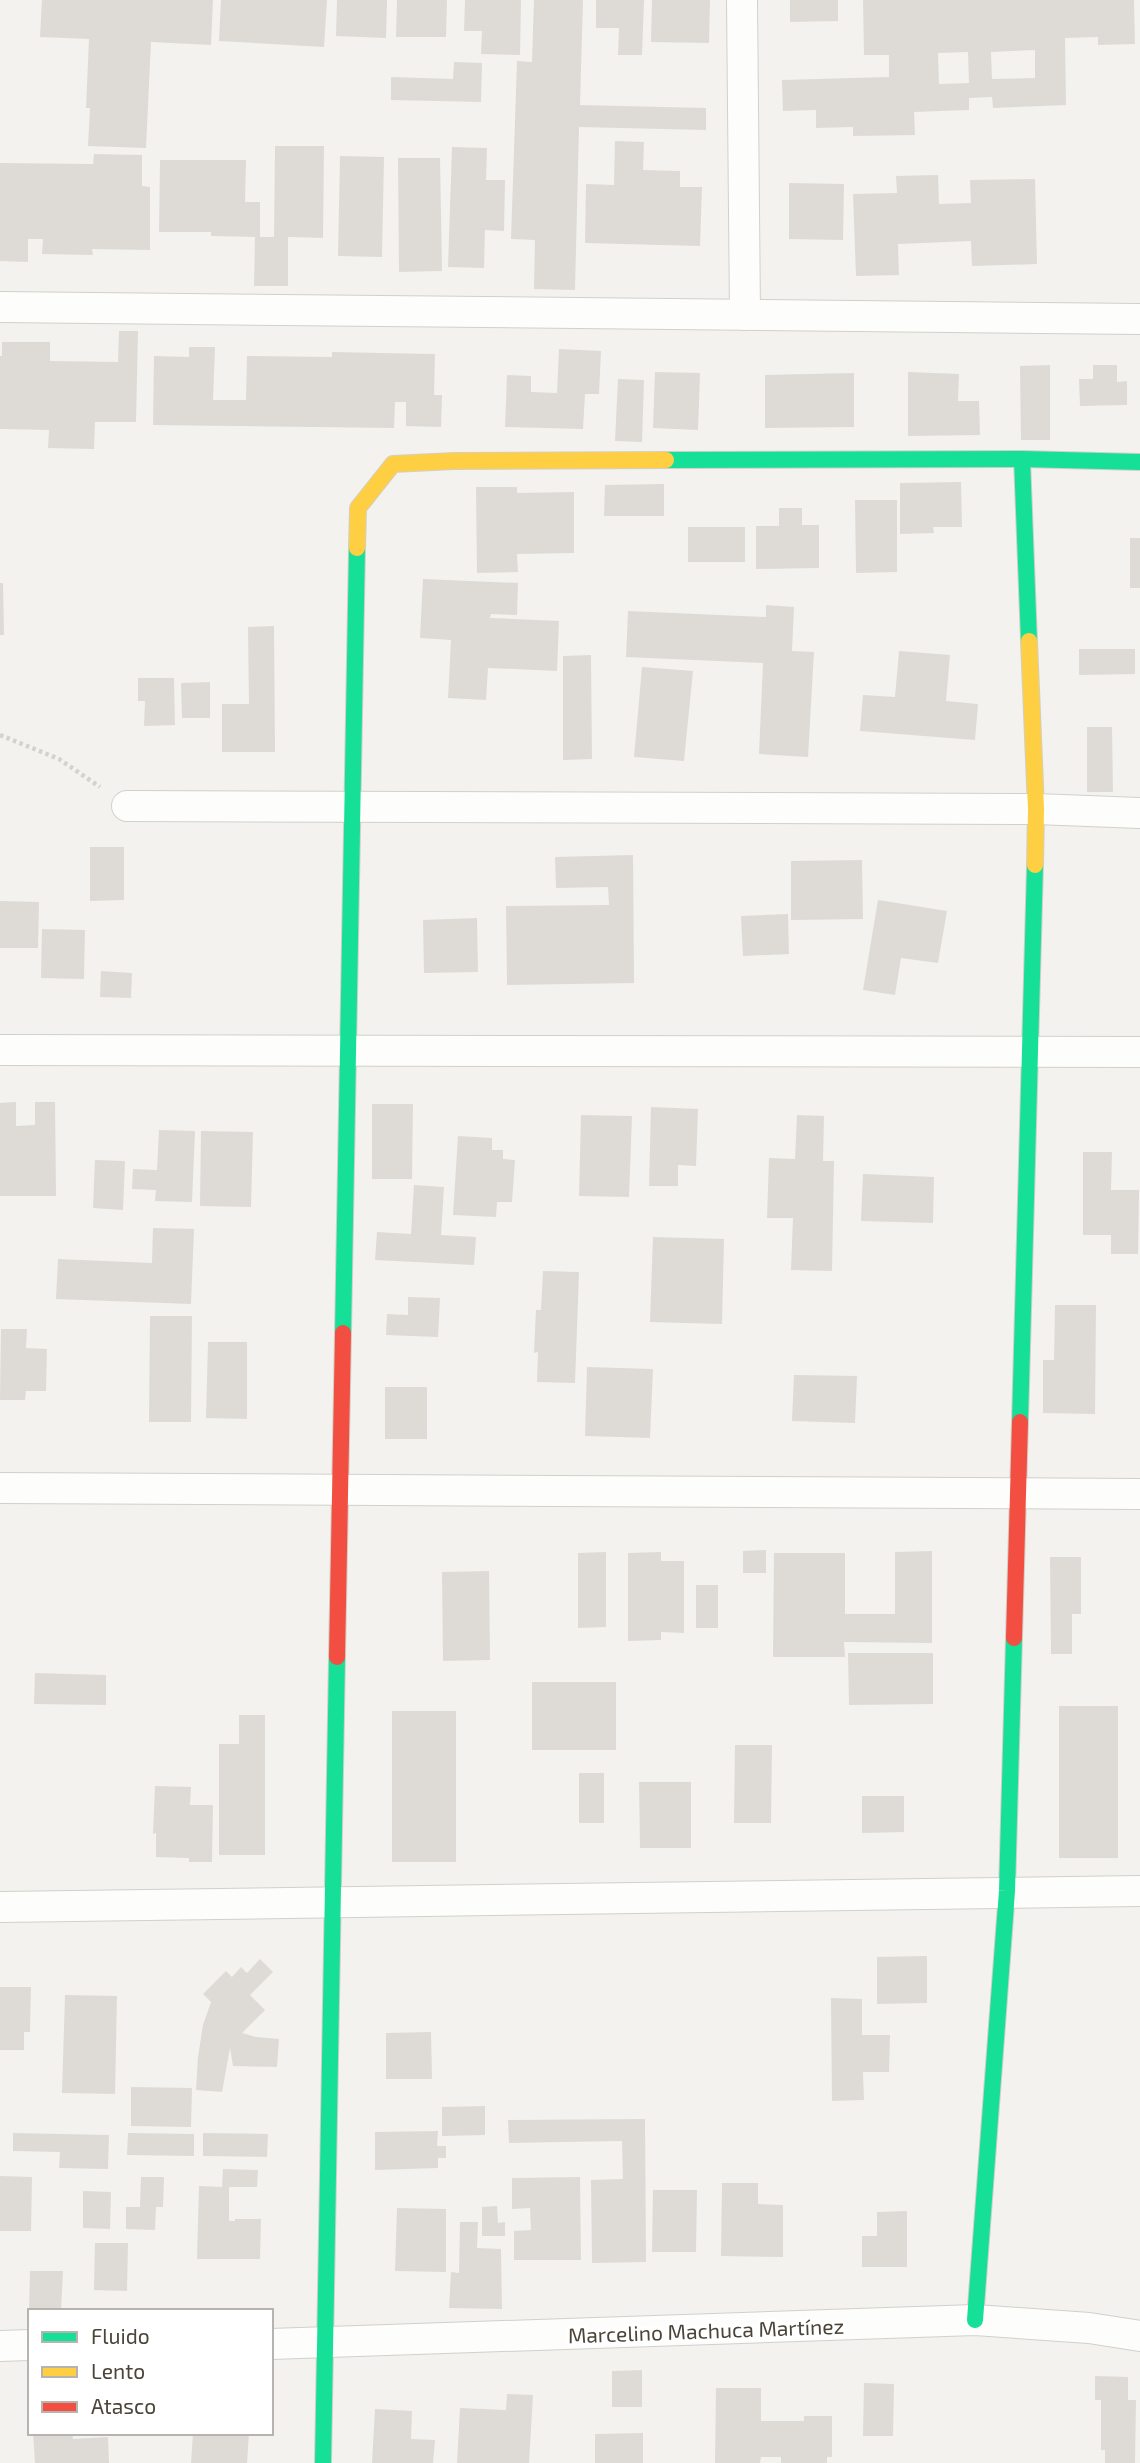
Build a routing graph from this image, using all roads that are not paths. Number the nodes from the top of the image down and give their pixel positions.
1 (742, 0) edge
2 (0, 307) edge
3 (745, 315) junction
4 (1140, 319) edge
5 (1022, 459) junction
6 (1140, 462) edge
7 (127, 806) road end
8 (352, 807) junction
9 (1036, 809) junction
10 (1140, 813) edge
11 (0, 1051) edge
12 (348, 1051) junction
13 (1029, 1052) junction
14 (1140, 1052) edge
15 (0, 1488) edge
16 (340, 1490) junction
17 (1018, 1494) junction
18 (1140, 1494) edge
19 (1007, 1891) junction
20 (1140, 1891) edge
21 (333, 1902) junction
22 (0, 1907) edge
23 (975, 2320) junction
24 (1140, 2336) edge
25 (273, 2344) edge
26 (325, 2344) junction
27 (28, 2345) edge
28 (0, 2346) edge
29 (323, 2463) edge

1 - 3 street
2 - 3 street
3 - 4 street
5 - 6 street
5 - 8 street
5 - 9 street
7 - 8 street
8 - 9 street
8 - 12 street
9 - 10 street
9 - 13 street
11 - 12 street
12 - 13 street
12 - 16 street
13 - 14 street
13 - 17 street
15 - 16 street
16 - 17 street
16 - 21 street
17 - 18 street
17 - 19 street
19 - 20 street
19 - 21 street
19 - 23 street
21 - 22 street
21 - 26 street
23 - 24 street, Marcelino Machuca Martínez
23 - 26 street, Marcelino Machuca Martínez
25 - 26 street, Marcelino Machuca Martínez
26 - 29 street
27 - 28 street

